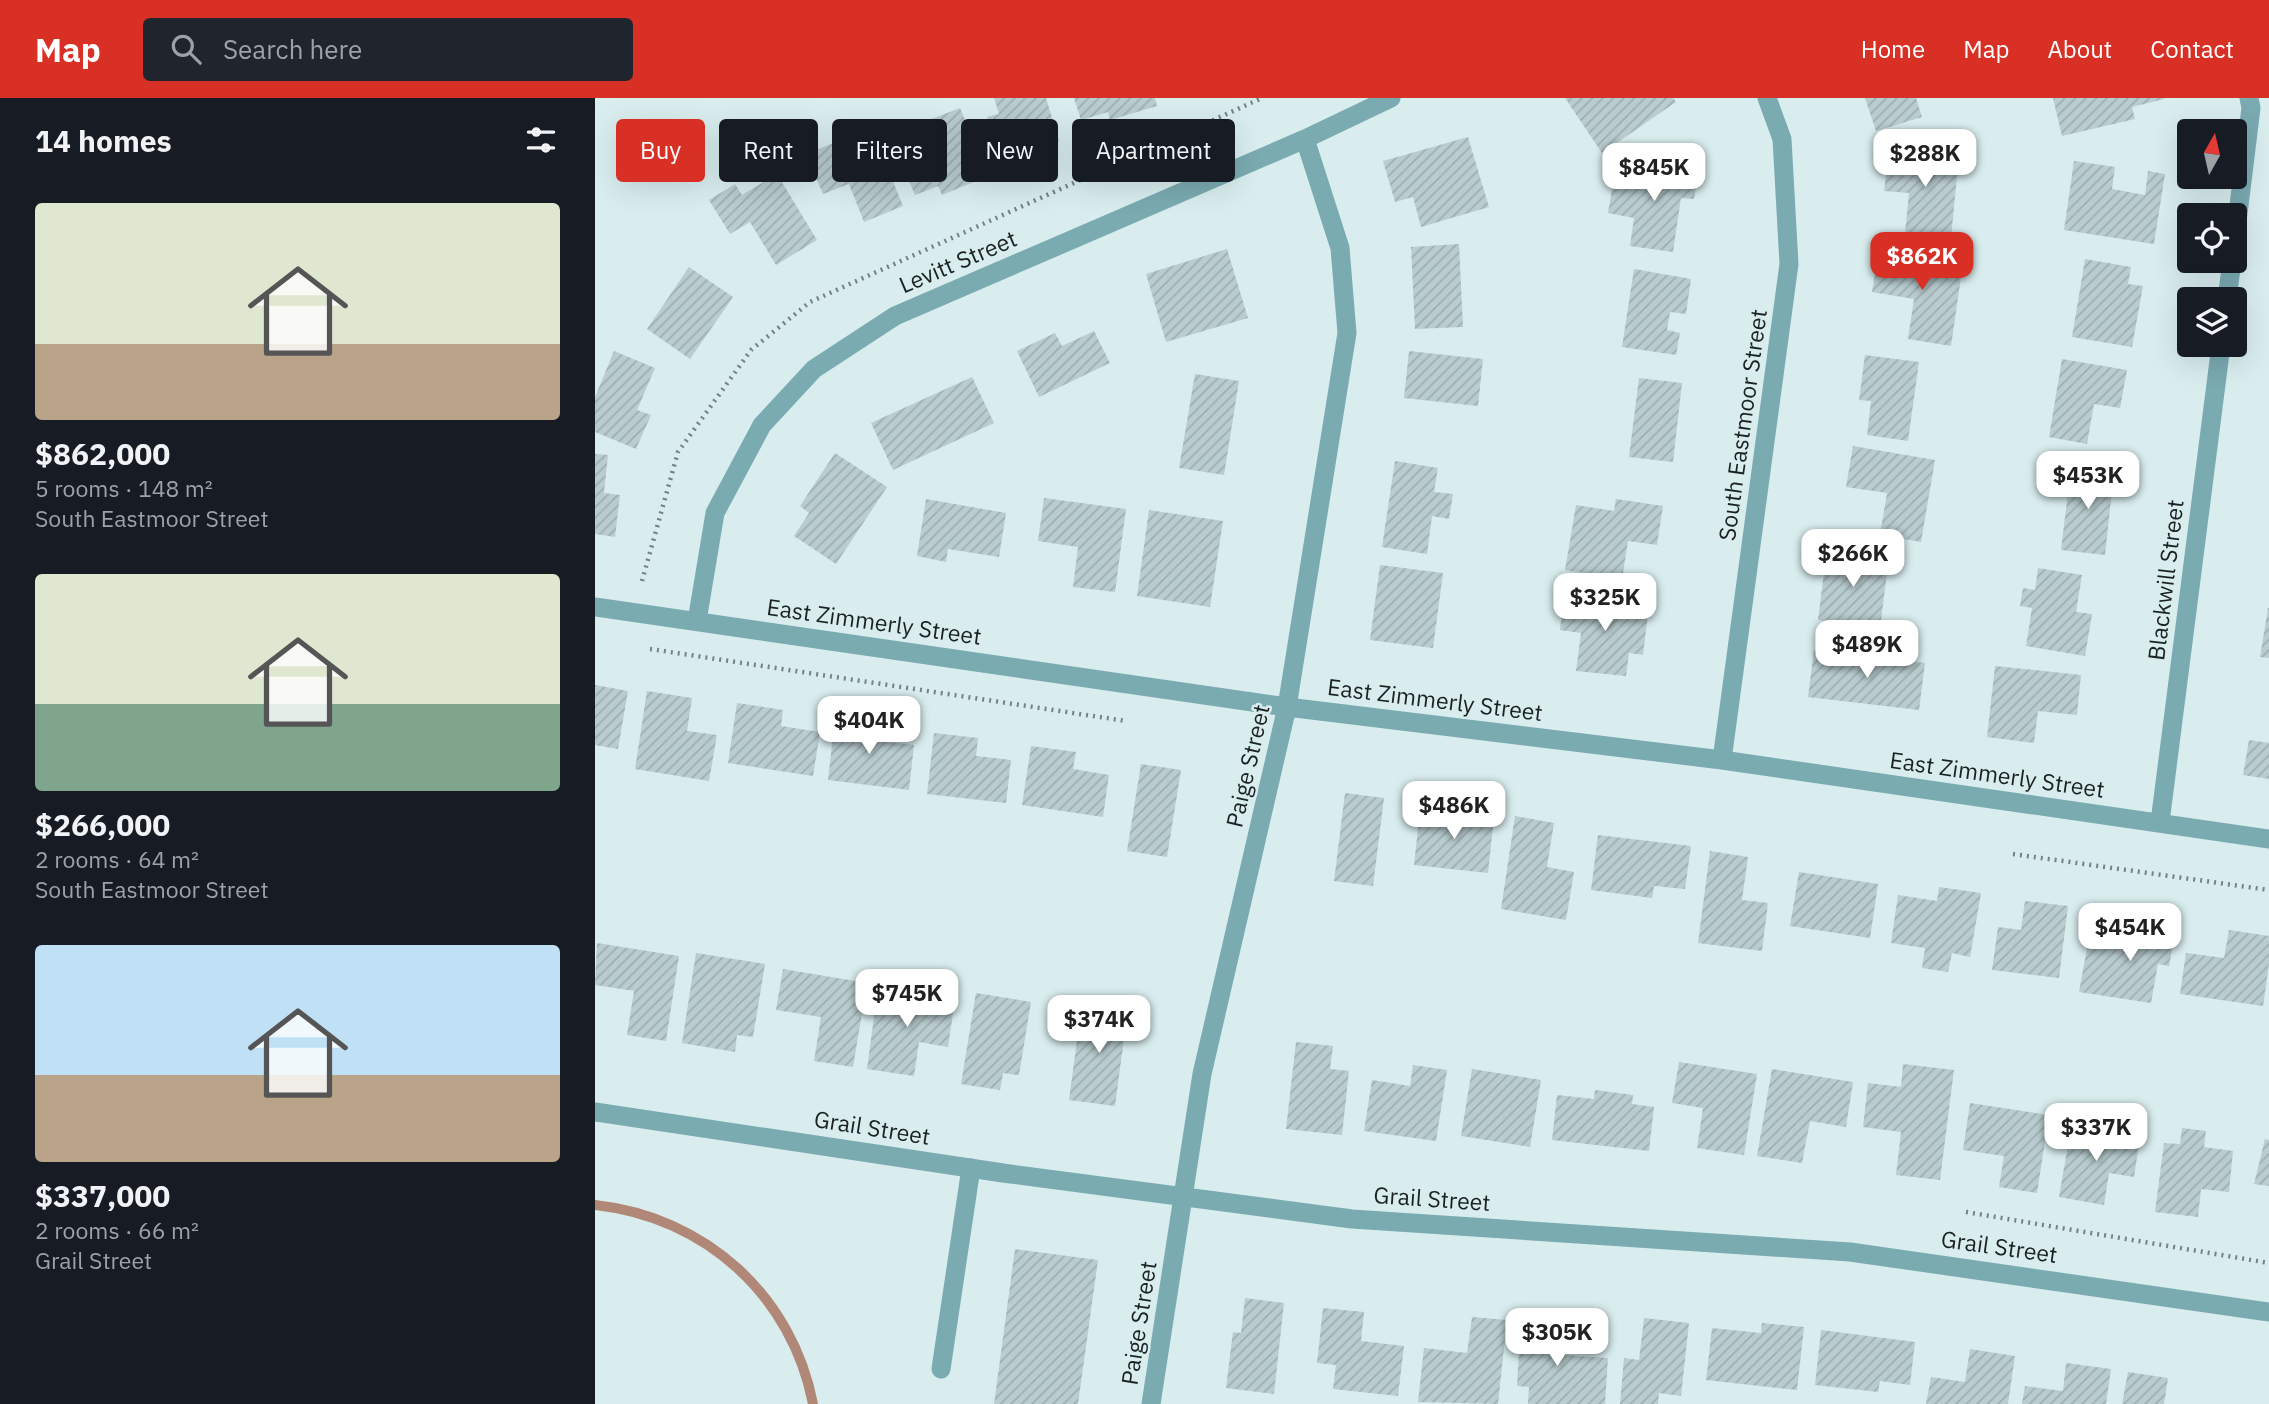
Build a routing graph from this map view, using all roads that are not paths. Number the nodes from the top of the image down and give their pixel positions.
1 (1391, 98) edge
2 (1767, 98) edge
3 (2249, 98) edge
4 (1305, 139) junction
5 (2240, 203) edge
6 (2219, 357) edge
7 (595, 607) edge
8 (697, 621) junction
9 (1287, 707) junction
10 (1722, 760) junction
11 (2159, 822) junction
12 (2269, 839) edge
13 (595, 1112) edge
14 (971, 1168) junction
15 (1183, 1196) junction
16 (2269, 1312) edge
17 (941, 1369) dead end
18 (1151, 1404) edge

1 - 4 street, Levitt Street
2 - 10 street, South Eastmoor Street
3 - 5 street
4 - 8 street, Levitt Street
4 - 9 street, Paige Street
6 - 11 street, Blackwill Street
7 - 8 street, East Zimmerly Street
8 - 9 street, East Zimmerly Street
9 - 10 street, East Zimmerly Street
9 - 15 street, Paige Street
10 - 11 street, East Zimmerly Street
11 - 12 street, East Zimmerly Street
13 - 14 street, Grail Street
14 - 15 street, Grail Street
14 - 17 street
15 - 16 street, Grail Street
15 - 18 street, Paige Street

